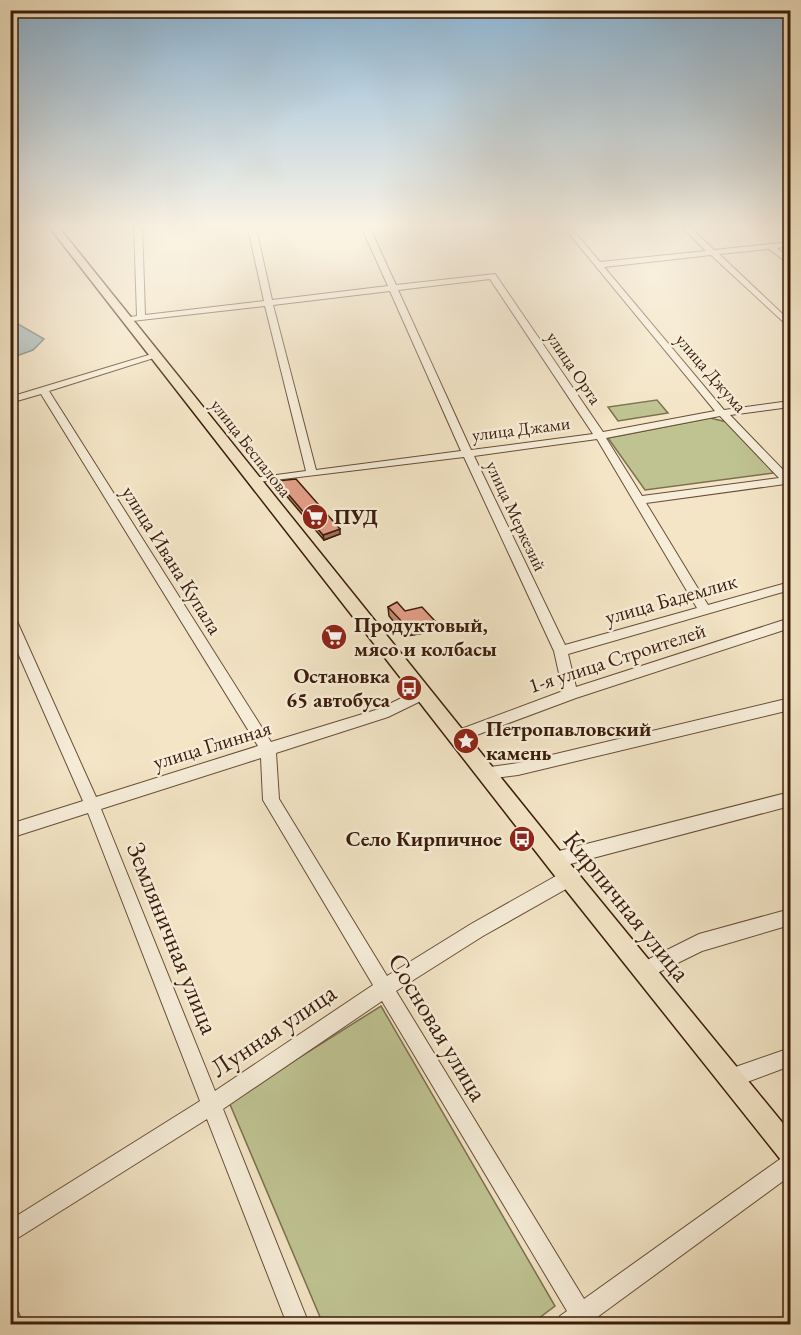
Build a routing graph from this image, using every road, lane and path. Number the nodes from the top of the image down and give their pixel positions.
1 (100, 286) edge
2 (140, 286) edge
3 (265, 286) edge
4 (408, 286) edge
5 (499, 286) edge
6 (617, 286) edge
7 (748, 286) edge
8 (394, 288) junction
9 (268, 302) junction
10 (141, 318) junction
11 (126, 320) junction
12 (790, 325) edge
13 (155, 356) junction
14 (43, 390) junction
15 (10, 400) edge
16 (790, 404) edge
17 (722, 413) junction
18 (600, 436) junction
19 (467, 453) junction
20 (312, 472) junction
21 (254, 481) junction
22 (790, 481) edge
23 (638, 500) junction
24 (790, 586) edge
25 (704, 609) junction
26 (10, 619) edge
27 (790, 623) edge
28 (561, 651) junction
29 (424, 693) junction
30 (571, 694) junction
31 (790, 704) edge
32 (458, 736) junction
33 (268, 750) junction
34 (488, 773) junction
35 (790, 799) edge
36 (92, 805) junction
37 (10, 831) edge
38 (555, 860) junction
39 (569, 878) junction
40 (790, 916) edge
41 (643, 971) junction
42 (383, 988) junction
43 (790, 1057) edge
44 (730, 1078) junction
45 (210, 1105) junction
46 (790, 1151) edge
47 (790, 1164) edge
48 (10, 1233) edge
49 (579, 1321) edge
50 (298, 1324) edge

1 - 11 main road, улица Беспалова
2 - 10 street
3 - 9 street
4 - 8 street, улица Орта
5 - 18 street, улица Орта
6 - 17 street, улица Джума
7 - 12 street
8 - 9 street, улица Орта
8 - 19 street, улица Меркезий
9 - 10 street, улица Орта
9 - 20 street
10 - 11 street, улица Орта
11 - 13 main road, улица Беспалова
13 - 14 street
13 - 21 main road, улица Беспалова
14 - 15 street
14 - 33 street, улица Ивана Купала
16 - 17 street, улица Джами
17 - 18 street, улица Джами
17 - 22 street, улица Джума
18 - 19 street, улица Джами
18 - 23 street, улица Орта
19 - 20 street, улица Джами
19 - 28 street, улица Меркезий
20 - 21 street, улица Джами
21 - 29 main road, улица Беспалова
22 - 23 street
23 - 25 street, улица Орта
24 - 25 street, улица Бадемлик
25 - 28 street, улица Бадемлик
26 - 36 street, Земляничная улица
27 - 30 street, 1-я улица Строителей
28 - 30 street, улица Меркезий
29 - 32 main road, Кирпичная улица
29 - 33 street, улица Глинная
30 - 32 street, 1-я улица Строителей
31 - 34 street
32 - 34 main road, Кирпичная улица
33 - 36 street, улица Глинная
33 - 42 street, Сосновая улица
34 - 38 main road, Кирпичная улица
35 - 38 street
36 - 37 street, улица Глинная
36 - 45 street, Земляничная улица
38 - 39 main road, Кирпичная улица
39 - 41 main road, Кирпичная улица
39 - 42 street, Лунная улица
40 - 41 street
41 - 44 main road, Кирпичная улица
42 - 45 street, Лунная улица
42 - 49 street, Сосновая улица
43 - 44 street
44 - 46 main road, Кирпичная улица
45 - 48 street, Лунная улица
45 - 50 street, Земляничная улица
47 - 49 street

